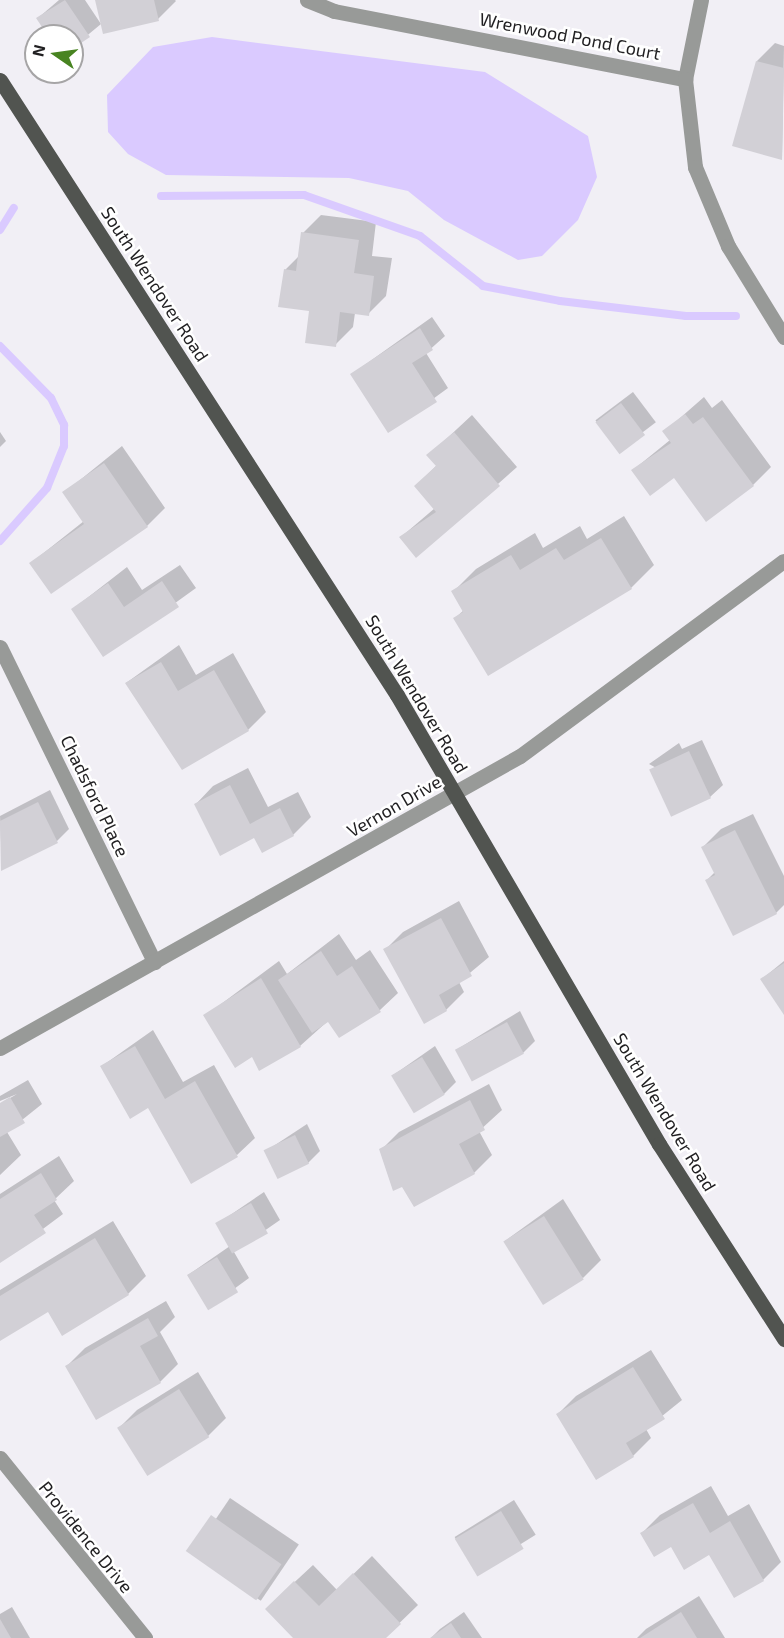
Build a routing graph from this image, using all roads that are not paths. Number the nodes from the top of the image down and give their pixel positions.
1 (308, 0) edge
2 (701, 0) edge
3 (685, 79) junction
4 (0, 80) edge
5 (784, 337) edge
6 (784, 561) edge
7 (0, 647) edge
8 (454, 794) junction
9 (154, 962) junction
10 (0, 1048) edge
11 (784, 1339) edge
12 (0, 1458) edge
13 (145, 1638) edge

1 - 3 street, Wrenwood Pond Court
2 - 3 street
3 - 5 street
4 - 8 main road, South Wendover Road
6 - 8 street, Vernon Drive
7 - 9 street, Chadsford Place
8 - 9 street, Vernon Drive
8 - 11 main road, South Wendover Road
9 - 10 street, Vernon Drive
12 - 13 street, Providence Drive

